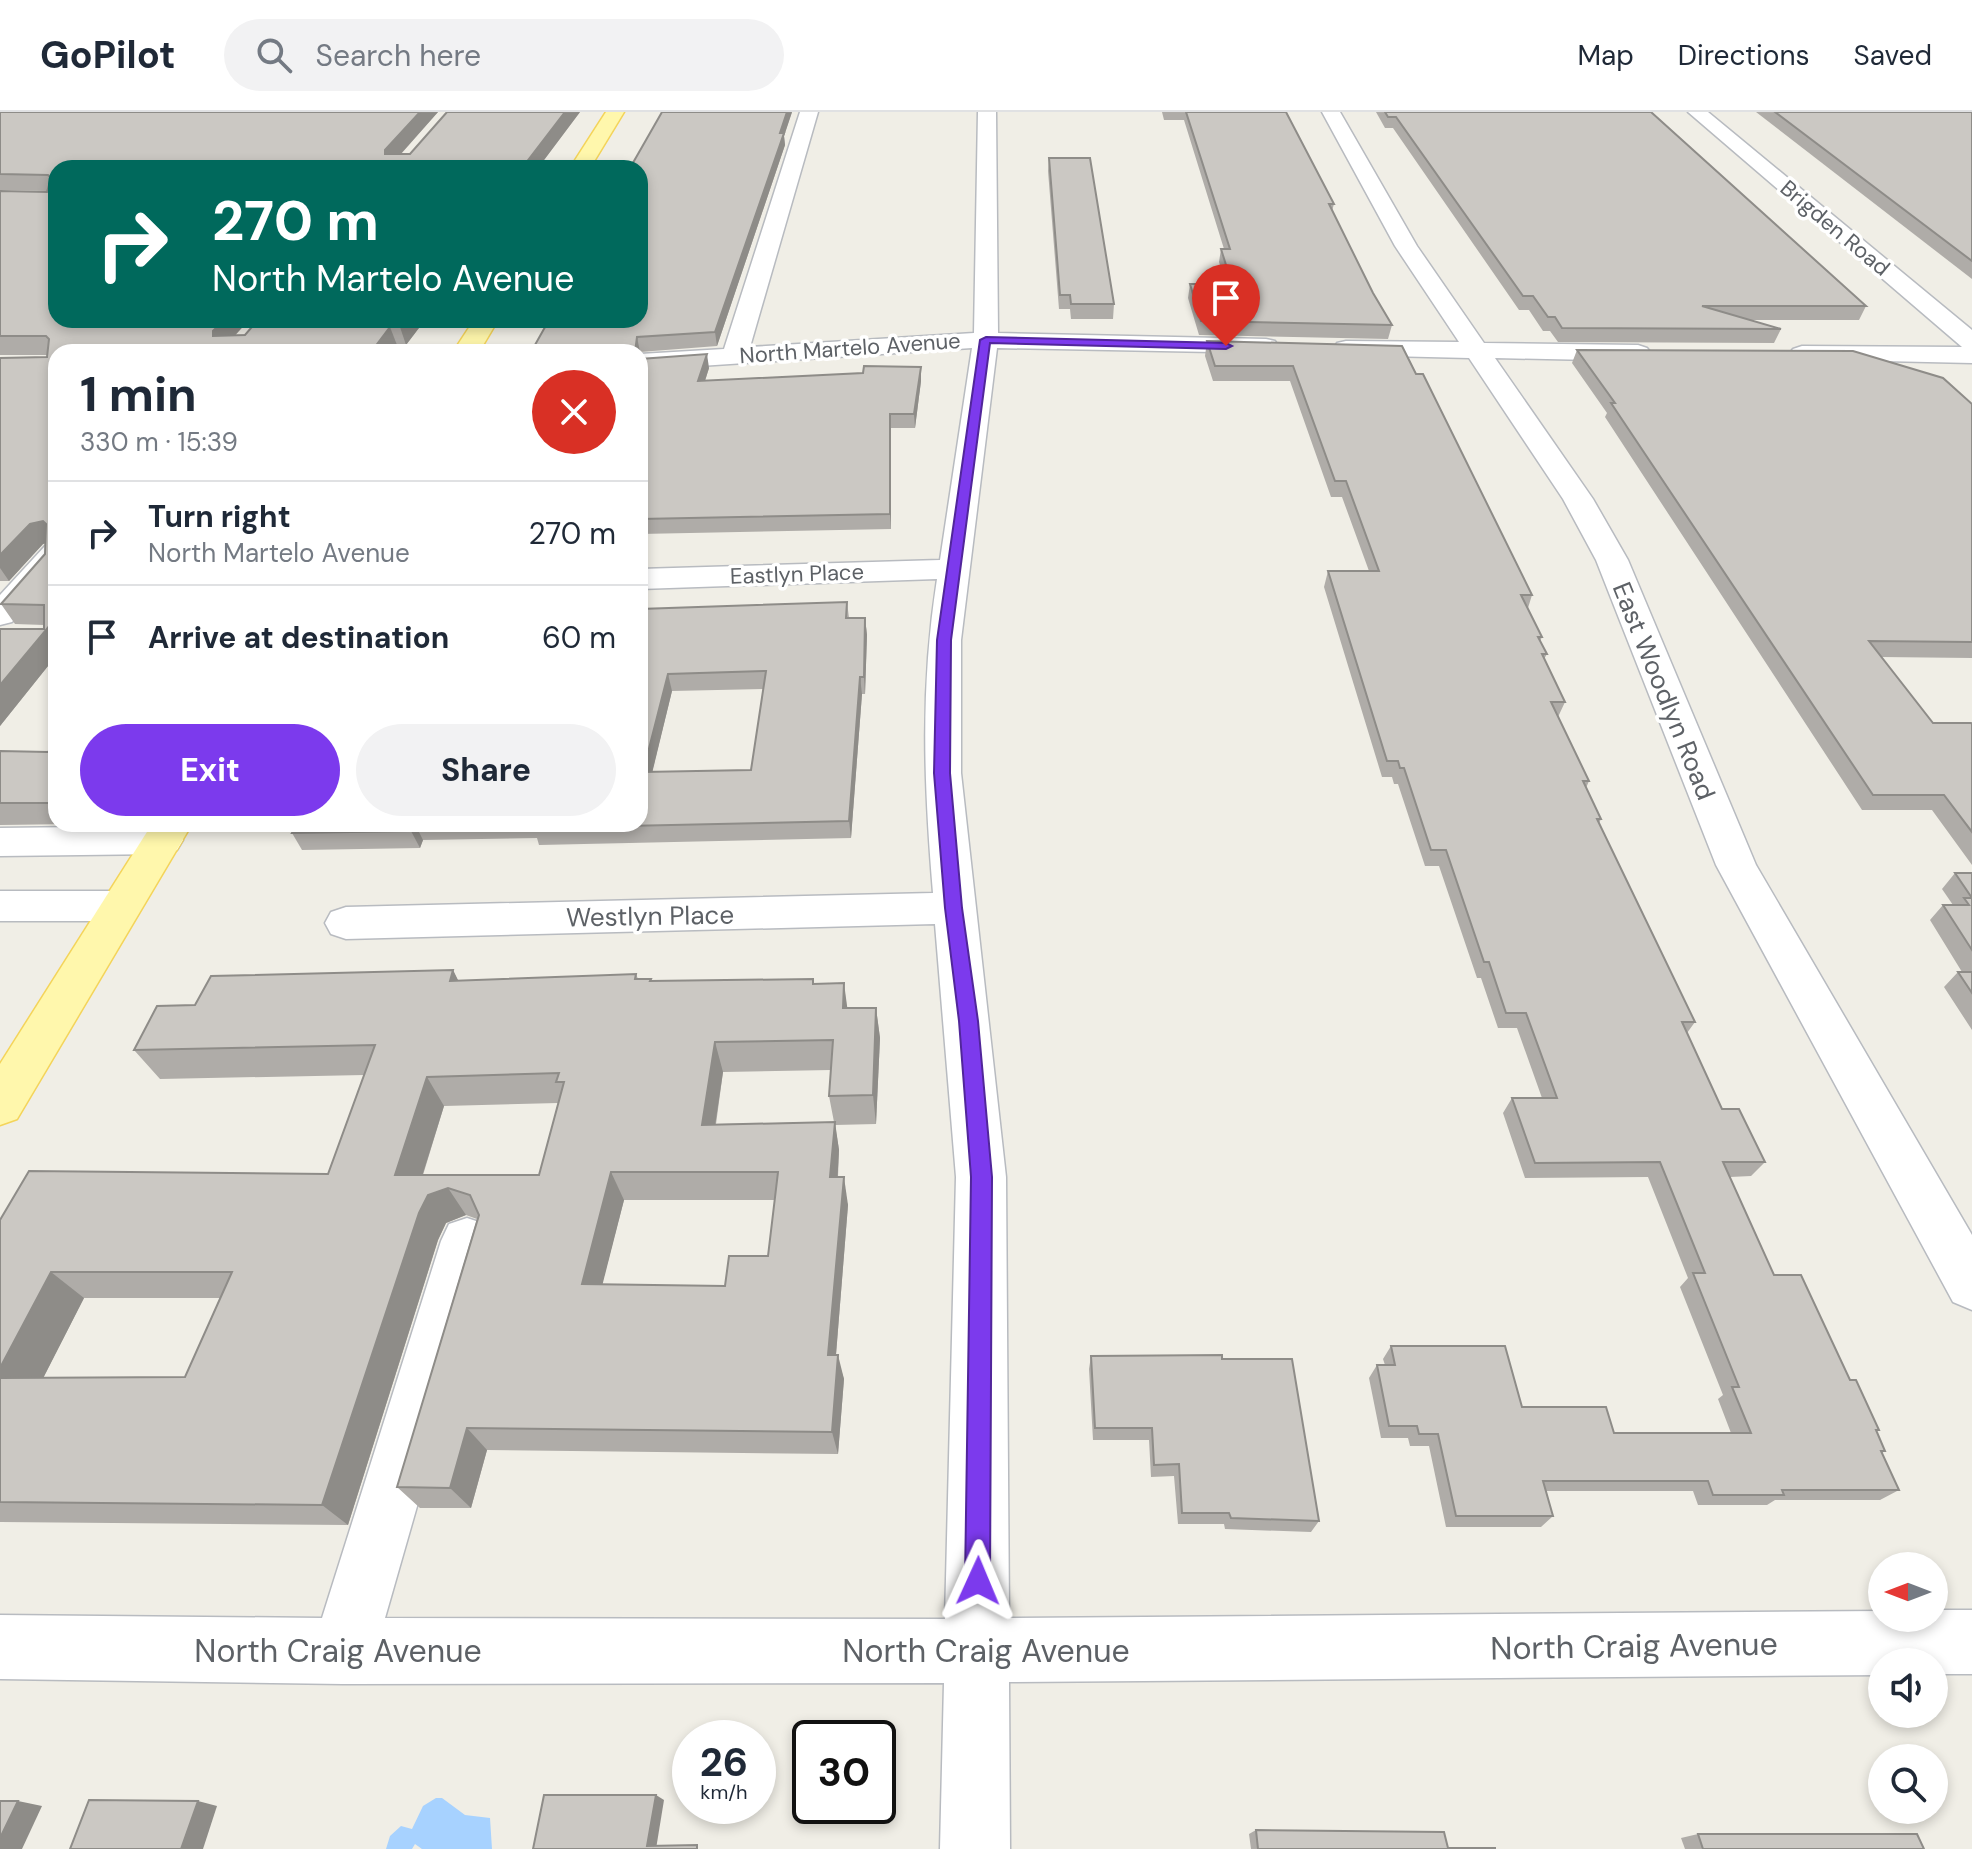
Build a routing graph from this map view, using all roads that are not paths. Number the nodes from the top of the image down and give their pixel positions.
1 (615, 112) edge
2 (809, 112) edge
3 (987, 112) edge
4 (1331, 112) edge
5 (1697, 112) edge
6 (585, 160) edge
7 (986, 340) junction
8 (1972, 343) edge
9 (1297, 347) edge
10 (1328, 348) edge
11 (1480, 352) junction
12 (1656, 353) edge
13 (1782, 354) edge
14 (735, 355) junction
15 (1972, 355) edge
16 (648, 361) edge
17 (48, 562) edge
18 (954, 569) junction
19 (648, 579) edge
20 (0, 615) edge
21 (168, 832) edge
22 (0, 842) edge
23 (0, 906) edge
24 (121, 906) junction
25 (954, 908) junction
26 (346, 923) dead end
27 (0, 1105) edge
28 (467, 1241) edge
29 (1972, 1285) edge
30 (1972, 1642) edge
31 (0, 1647) edge
32 (343, 1652) junction
33 (976, 1652) junction
34 (975, 1849) edge

1 - 6 main road
2 - 14 street
3 - 7 street
4 - 11 street, East Woodlyn Road
5 - 8 street, Brigden Road
7 - 9 street, North Martelo Avenue
7 - 14 street, North Martelo Avenue
7 - 18 street
10 - 11 street
11 - 12 street
11 - 29 street, East Woodlyn Road
13 - 15 street
14 - 16 street, North Martelo Avenue
17 - 20 street
18 - 19 street, Eastlyn Place
18 - 25 street
21 - 22 street
21 - 24 main road
23 - 24 street
24 - 27 main road
25 - 26 street, Westlyn Place
25 - 33 street
28 - 32 street
30 - 33 street, North Craig Avenue
31 - 32 street, North Craig Avenue
32 - 33 street, North Craig Avenue
33 - 34 street

